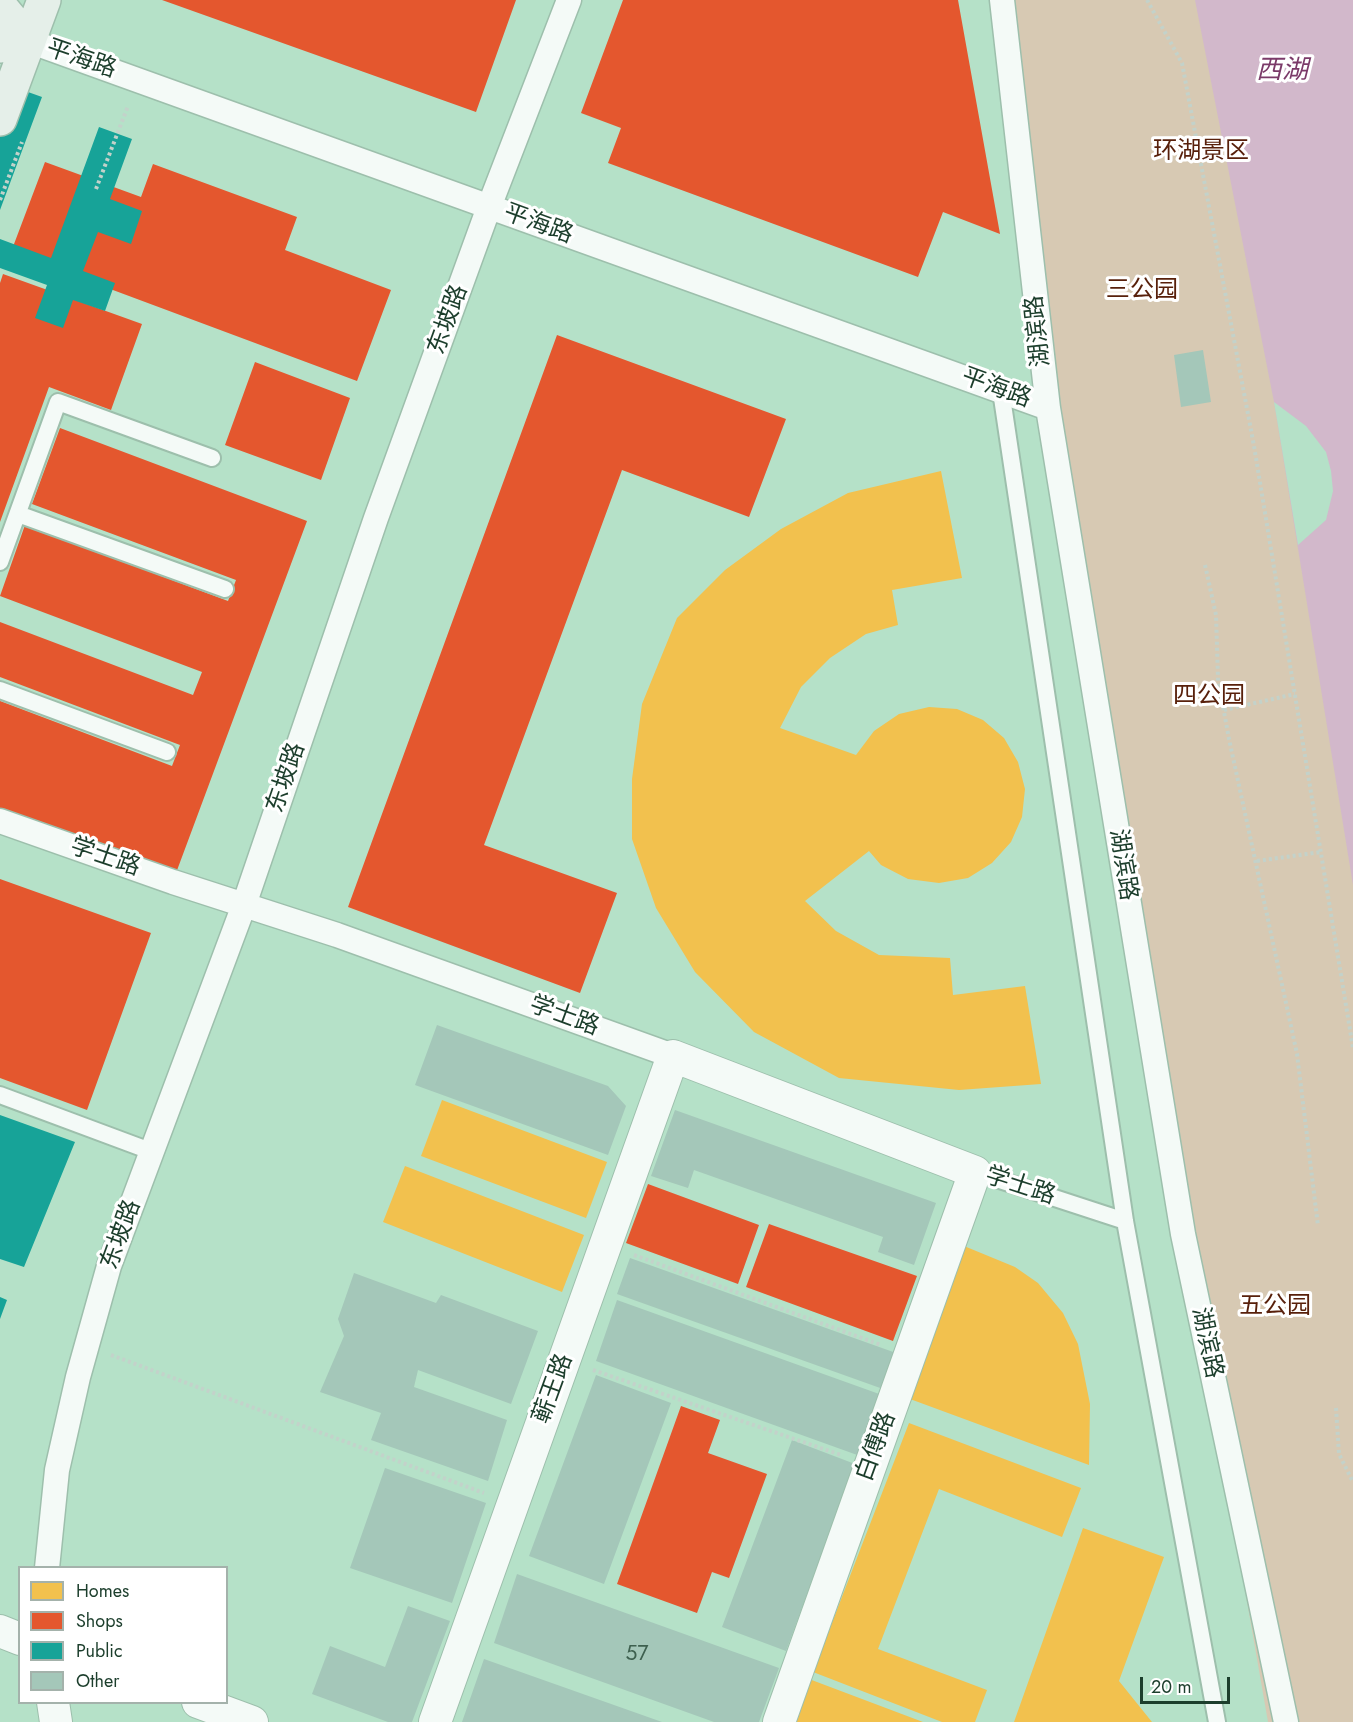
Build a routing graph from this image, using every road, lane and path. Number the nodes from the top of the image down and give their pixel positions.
1 (44, 0) edge
2 (569, 0) edge
3 (1002, 0) edge
4 (1147, 0) edge
5 (0, 6) edge
6 (14, 44) edge
7 (0, 119) edge
8 (120, 126) dead end
9 (96, 189) dead end
10 (489, 207) junction
11 (1001, 391) junction
12 (1048, 408) junction
13 (212, 458) dead end
14 (18, 514) junction
15 (0, 562) edge
16 (1205, 565) dead end
17 (225, 589) dead end
18 (0, 690) edge
19 (1295, 694) junction
20 (1224, 710) junction
21 (167, 752) dead end
22 (0, 820) edge
23 (1321, 852) junction
24 (1257, 861) junction
25 (244, 904) junction
26 (1353, 1048) edge
27 (674, 1056) junction
28 (0, 1095) edge
29 (153, 1152) junction
30 (975, 1172) junction
31 (1125, 1221) junction
32 (1318, 1226) dead end
33 (606, 1244) junction
34 (87, 1345) junction
35 (909, 1356) junction
36 (564, 1360) junction
37 (1336, 1408) dead end
38 (870, 1466) junction
39 (1353, 1482) edge
40 (513, 1504) junction
41 (47, 1566) edge
42 (0, 1631) edge
43 (18, 1637) edge
44 (53, 1704) edge
45 (203, 1704) edge
46 (56, 1722) edge
47 (252, 1722) edge
48 (435, 1722) edge
49 (779, 1722) edge
50 (1216, 1722) edge
51 (1286, 1722) edge

1 - 6 main road
2 - 10 street, 东坡路
3 - 12 street, 湖滨路
4 - 19 path
5 - 6 main road, 平海路
6 - 7 main road
6 - 10 street, 平海路
8 - 9 path
10 - 11 street, 平海路
10 - 25 street, 东坡路
11 - 12 street, 平海路
11 - 31 lane
12 - 51 street, 湖滨路
13 - 14 lane
14 - 15 lane
14 - 17 lane
16 - 20 path
18 - 21 lane
19 - 20 path
19 - 23 path
20 - 24 path
22 - 25 street, 学士路
23 - 24 path
23 - 26 path
24 - 32 path
25 - 27 street, 学士路
25 - 29 street, 东坡路
27 - 30 street, 学士路
27 - 33 street, 蕲王路
28 - 29 lane
29 - 34 street, 东坡路
30 - 31 lane, 学士路
30 - 35 street, 白傅路
31 - 50 lane
33 - 35 path
33 - 36 street, 蕲王路
34 - 40 path
34 - 41 street, 东坡路
35 - 38 street, 白傅路
36 - 38 path
36 - 40 street, 蕲王路
37 - 39 path
38 - 49 street, 白傅路
40 - 48 street, 蕲王路
42 - 43 street
44 - 46 street
45 - 47 street

